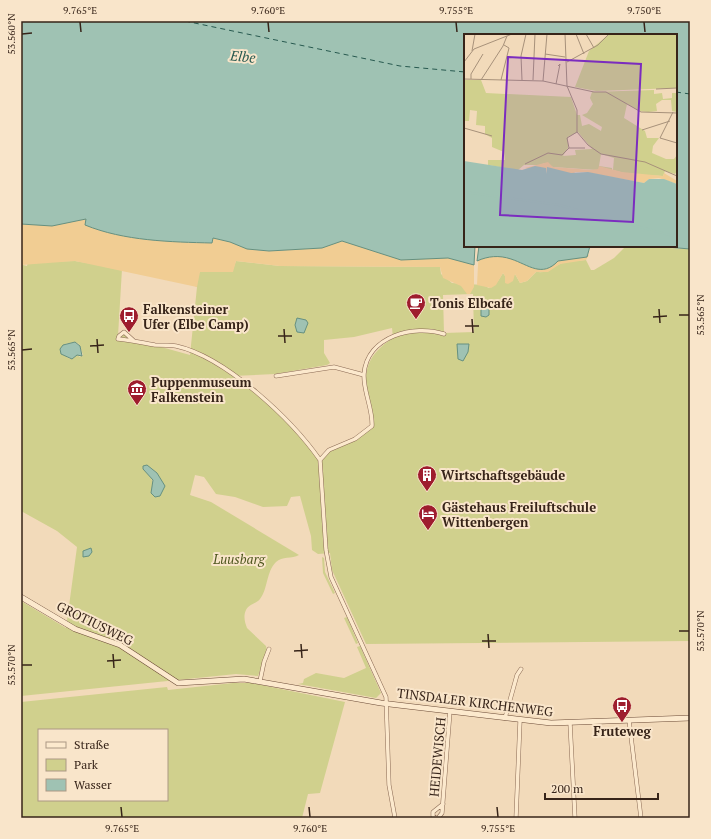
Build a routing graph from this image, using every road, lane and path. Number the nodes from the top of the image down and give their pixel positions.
1 (444, 334) dead end
2 (134, 341) dead end
3 (276, 376) dead end
4 (364, 376) junction
5 (320, 460) junction
6 (21, 597) edge
7 (270, 649) dead end
8 (521, 669) dead end
9 (260, 681) junction
10 (178, 683) joint
11 (388, 703) junction
12 (450, 711) junction
13 (504, 718) junction
14 (690, 718) edge
15 (629, 720) junction
16 (520, 721) junction
17 (570, 723) junction
18 (443, 804) junction
19 (395, 818) edge
20 (437, 818) edge
21 (516, 818) edge
22 (575, 818) edge
23 (641, 818) edge

1 - 4 street
2 - 5 street
3 - 4 street
4 - 5 street
5 - 11 street
6 - 10 street, GROTIUSWEG
7 - 9 street
8 - 13 street
9 - 10 street, TINSDALER KIRCHENWEG
9 - 11 street, TINSDALER KIRCHENWEG
11 - 12 street, TINSDALER KIRCHENWEG
11 - 19 street
12 - 13 street, TINSDALER KIRCHENWEG
12 - 18 street, HEIDEWISCH
13 - 16 street, TINSDALER KIRCHENWEG
14 - 15 street, TINSDALER KIRCHENWEG
15 - 17 street, TINSDALER KIRCHENWEG
15 - 23 street
16 - 17 street, TINSDALER KIRCHENWEG
16 - 21 street
17 - 22 street
18 - 20 street, HEIDEWISCH
18 - 20 street, HEIDEWISCH

